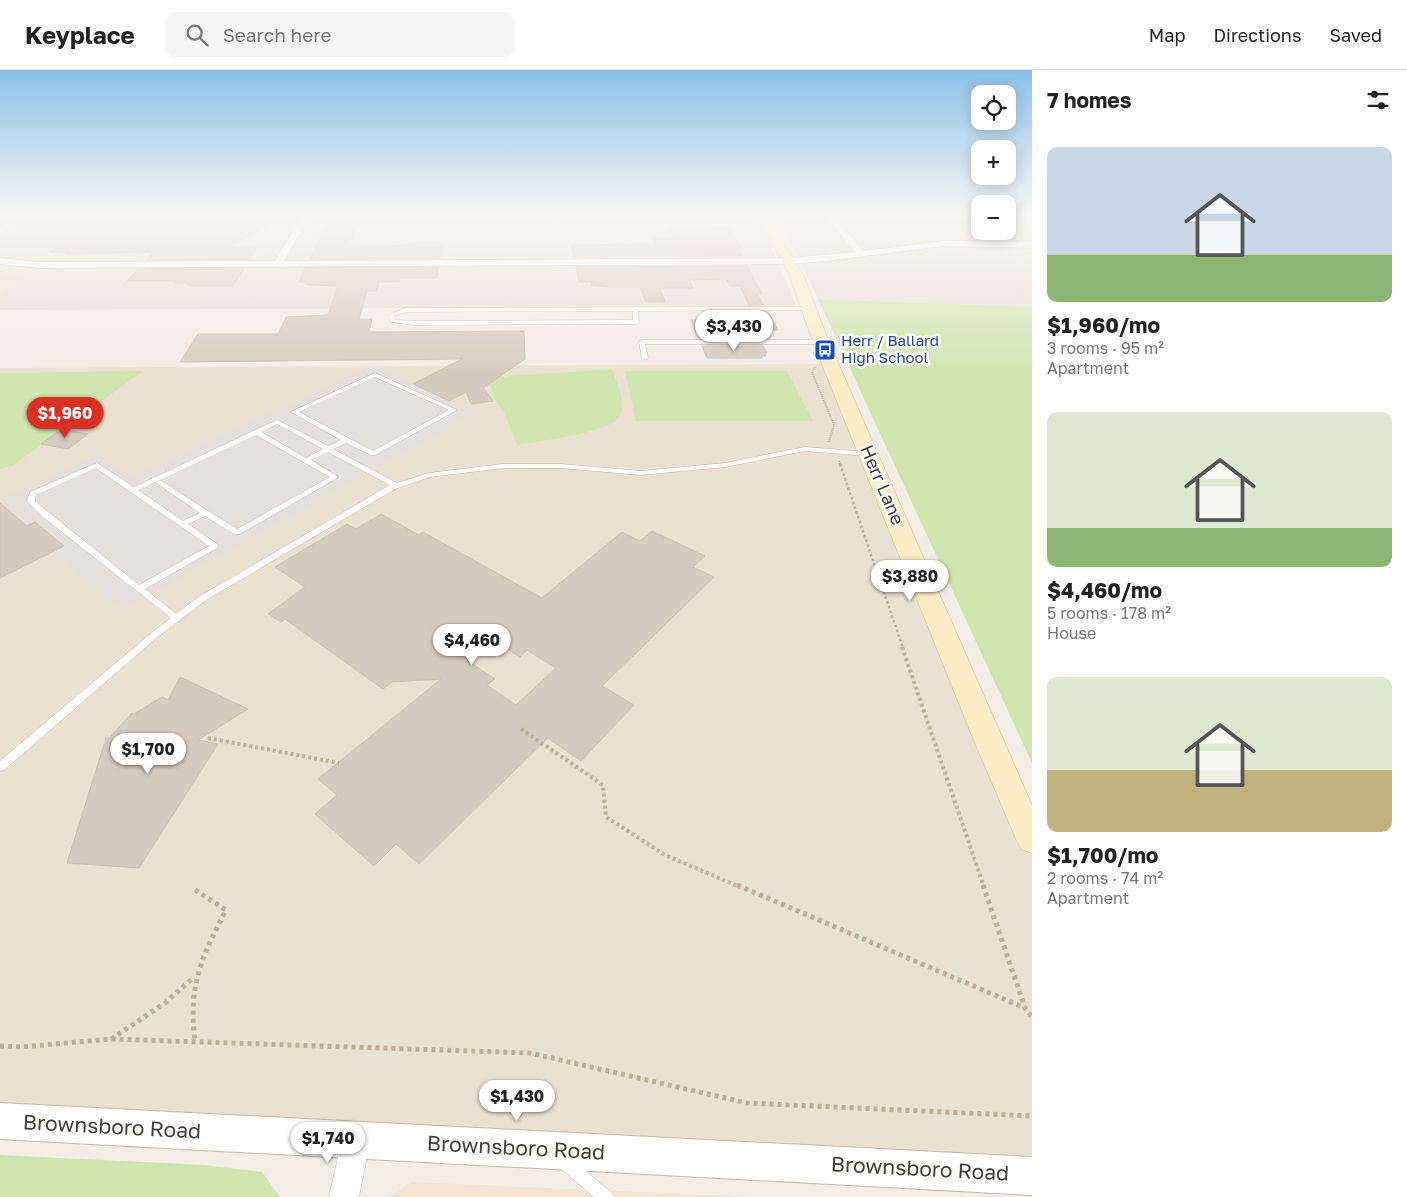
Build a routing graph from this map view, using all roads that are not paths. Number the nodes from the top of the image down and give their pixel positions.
1 (794, 270) edge
2 (635, 309) junction
3 (810, 309) junction
4 (821, 342) junction
5 (645, 358) dead end
6 (256, 432) junction
7 (346, 440) junction
8 (328, 449) junction
9 (869, 454) junction
10 (306, 460) junction
11 (156, 480) junction
12 (397, 486) junction
13 (133, 490) junction
14 (205, 513) junction
15 (182, 524) junction
16 (138, 589) junction
17 (176, 618) junction
18 (0, 767) edge
19 (1032, 839) edge
20 (0, 1121) edge
21 (356, 1140) junction
22 (548, 1150) junction
23 (1032, 1176) edge
24 (344, 1197) edge
25 (606, 1197) edge

1 - 3 main road, Herr Lane
2 - 2 lane
2 - 3 lane
3 - 4 main road, Herr Lane
4 - 5 lane
4 - 9 main road, Herr Lane
6 - 8 lane
6 - 10 lane
6 - 11 lane
7 - 7 lane
7 - 8 lane
8 - 10 lane
8 - 12 lane
9 - 12 lane
9 - 19 main road, Herr Lane
10 - 14 lane
11 - 13 lane
11 - 14 lane
12 - 17 lane
13 - 15 lane
13 - 16 lane
14 - 15 lane
15 - 16 lane
16 - 17 lane
17 - 18 lane
20 - 21 street, Brownsboro Road
21 - 22 street, Brownsboro Road
21 - 24 street
22 - 23 street, Brownsboro Road
22 - 25 lane

